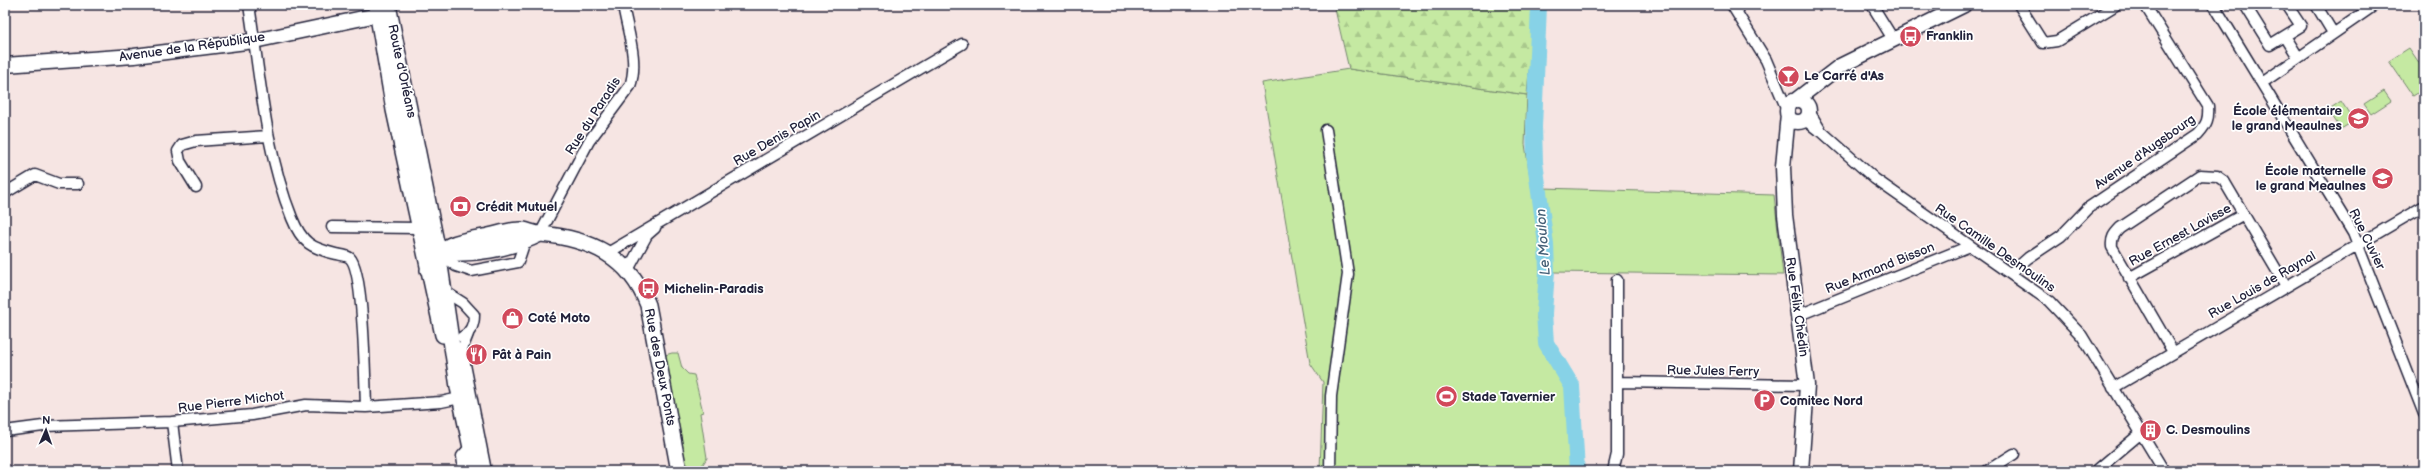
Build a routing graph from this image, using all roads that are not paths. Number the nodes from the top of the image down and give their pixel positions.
1 (249, 5) edge
2 (622, 5) edge
3 (1732, 5) edge
4 (1872, 5) edge
5 (1964, 5) edge
6 (2019, 5) edge
7 (2116, 5) edge
8 (2145, 5) edge
9 (2214, 5) edge
10 (2245, 5) edge
11 (2287, 5) edge
12 (2316, 5) edge
13 (2375, 5) edge
14 (382, 8) edge
15 (2334, 33) junction
16 (2285, 36) junction
17 (1893, 39) junction
18 (254, 41) junction
19 (962, 44) dead end
20 (2298, 57) junction
21 (5, 65) edge
22 (2262, 83) junction
23 (394, 110) junction
24 (1798, 111) junction
25 (1326, 130) dead end
26 (268, 136) junction
27 (78, 184) dead end
28 (196, 187) dead end
29 (5, 193) edge
30 (2424, 206) edge
31 (2244, 214) junction
32 (668, 217) junction
33 (332, 227) dead end
34 (419, 228) junction
35 (540, 234) junction
36 (2358, 245) junction
37 (1970, 246) junction
38 (602, 251) junction
39 (438, 252) junction
40 (428, 270) junction
41 (628, 270) junction
42 (2011, 273) junction
43 (2129, 278) junction
44 (1617, 280) dead end
45 (2286, 286) junction
46 (444, 291) junction
47 (1799, 315) junction
48 (468, 334) junction
49 (452, 341) junction
50 (2173, 352) junction
51 (1618, 382) junction
52 (1808, 386) junction
53 (2113, 388) junction
54 (459, 392) junction
55 (366, 407) junction
56 (2424, 414) edge
57 (172, 422) junction
58 (5, 431) edge
59 (2141, 432) junction
60 (471, 446) junction
61 (2014, 454) dead end
62 (178, 471) edge
63 (464, 471) edge
64 (476, 471) edge
65 (486, 471) edge
66 (679, 471) edge
67 (1330, 471) edge
68 (1613, 471) edge
69 (1801, 471) edge
70 (1987, 471) edge
71 (2096, 471) edge
72 (2164, 471) edge

1 - 18 street
2 - 35 street, Rue du Paradis
3 - 24 street, Rue Camille Desmoulins
4 - 17 street
5 - 17 street, Rue Félix Chédin
6 - 7 street
8 - 42 street, Avenue d'Augsbourg
9 - 22 street, Rue Cuvier
10 - 16 street
11 - 16 street
12 - 15 street
13 - 15 street
14 - 18 street, Avenue de la République
14 - 23 main road, Route d'Orléans
14 - 39 main road, Route d'Orléans
15 - 20 street
16 - 20 street
17 - 24 street, Rue Félix Chédin
18 - 21 street, Avenue de la République
18 - 26 street
19 - 32 street, Rue Denis Papin
20 - 22 street
22 - 36 street, Rue Cuvier
23 - 34 main road, Route d'Orléans
23 - 39 main road, Route d'Orléans
24 - 37 street, Rue Camille Desmoulins
24 - 47 street, Rue Félix Chédin
25 - 67 street
26 - 28 street
26 - 55 street
27 - 29 street
30 - 36 street, Rue Louis de Raynal
31 - 43 street, Rue Ernest Lavisse
31 - 43 street
31 - 45 street
32 - 38 street, Rue Denis Papin
32 - 41 street
33 - 34 street
34 - 40 main road, Route d'Orléans
35 - 38 main road, Rue des Deux Ponts
35 - 39 main road, Rue des Deux Ponts
35 - 39 main road, Rue des Deux Ponts
36 - 45 street, Rue Louis de Raynal
36 - 56 street, Rue Cuvier
37 - 42 street, Rue Camille Desmoulins
37 - 47 street, Rue Armand Bisson
38 - 41 main road, Rue des Deux Ponts
39 - 40 main road
39 - 46 main road, Route d'Orléans
40 - 54 main road, Route d'Orléans
41 - 66 main road, Rue des Deux Ponts
42 - 53 street, Rue Camille Desmoulins
43 - 50 street
44 - 51 street
45 - 50 street, Rue Louis de Raynal
46 - 48 street
46 - 49 main road, Route d'Orléans
47 - 52 street, Rue Félix Chédin
48 - 49 street
48 - 65 street
49 - 54 main road, Route d'Orléans
50 - 53 street, Rue Louis de Raynal
51 - 52 street, Rue Jules Ferry
51 - 68 street
52 - 69 street, Rue Félix Chédin
53 - 59 street, Rue Camille Desmoulins
54 - 55 street, Rue Pierre Michot
54 - 60 main road, Route d'Orléans
55 - 57 street, Rue Pierre Michot
57 - 58 street, Rue Pierre Michot
57 - 62 street
59 - 71 street
59 - 72 street, Rue Camille Desmoulins
60 - 63 street
60 - 64 main road, Route d'Orléans
61 - 70 street

